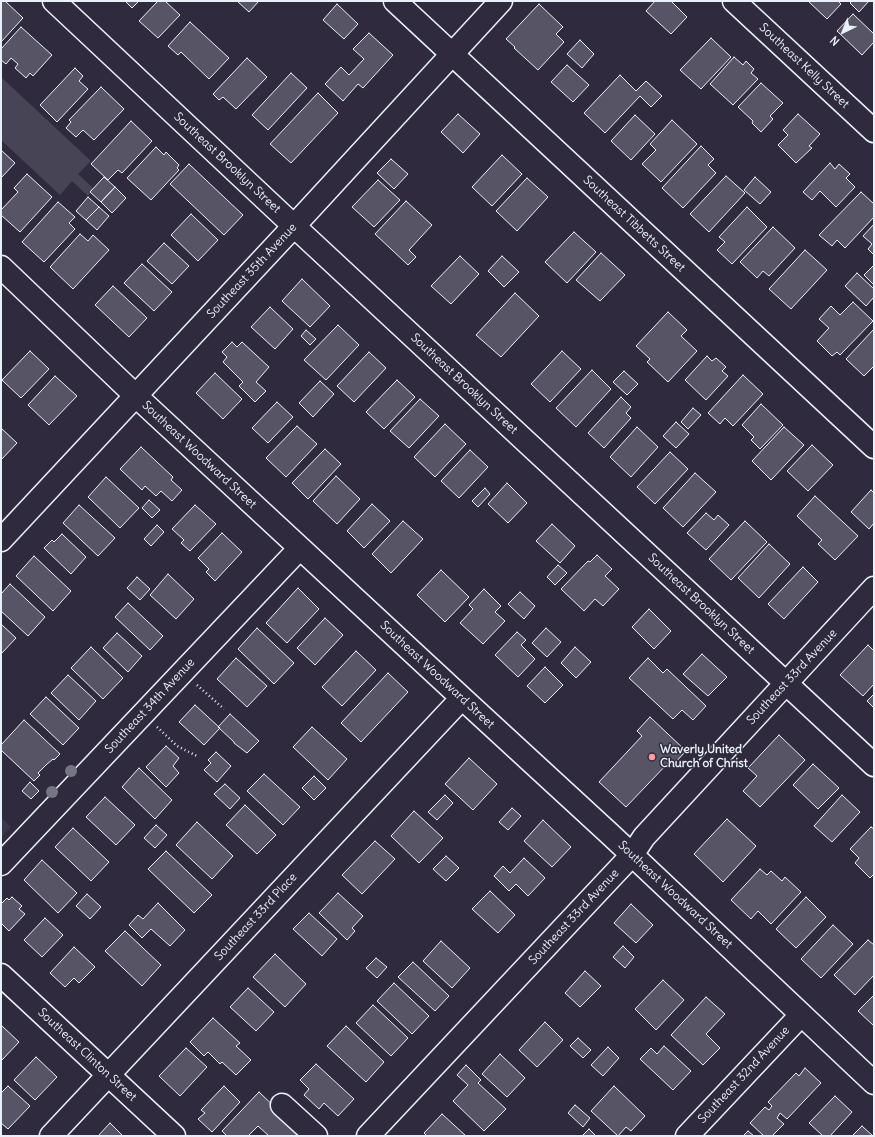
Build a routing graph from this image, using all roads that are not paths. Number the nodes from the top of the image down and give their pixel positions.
1 (54, 1) edge
2 (395, 1) edge
3 (501, 1) edge
4 (734, 1) edge
5 (452, 54) junction
6 (874, 131) edge
7 (294, 226) junction
8 (1, 267) edge
9 (136, 396) junction
10 (874, 447) edge
11 (1, 540) edge
12 (300, 548) junction
13 (874, 588) edge
14 (786, 683) junction
15 (462, 698) junction
16 (874, 765) edge
17 (632, 855) junction
18 (1, 864) edge
19 (1, 975) edge
20 (801, 1015) junction
21 (108, 1075) junction
22 (874, 1083) edge
23 (282, 1105) dead end
24 (51, 1136) edge
25 (174, 1136) edge
26 (316, 1136) edge
27 (368, 1136) edge
28 (687, 1136) edge

1 - 7 street, Southeast Brooklyn Street
2 - 5 street, Southeast Tibbetts Street
3 - 5 street, Southeast 35th Avenue
4 - 6 street, Southeast Kelly Street
5 - 7 street, Southeast 35th Avenue
5 - 10 street, Southeast Tibbetts Street
7 - 9 street, Southeast 35th Avenue
7 - 14 street, Southeast Brooklyn Street
8 - 9 street, Southeast Woodward Street
9 - 11 street, Southeast 35th Avenue
9 - 12 street, Southeast Woodward Street
12 - 15 street, Southeast Woodward Street
12 - 18 street, Southeast 34th Avenue
13 - 14 street, Southeast 33rd Avenue
14 - 16 street, Southeast Brooklyn Street
14 - 17 street, Southeast 33rd Avenue
15 - 17 street, Southeast Woodward Street
15 - 21 street, Southeast 33rd Place
17 - 20 street, Southeast Woodward Street
17 - 27 street, Southeast 33rd Avenue
19 - 21 street, Southeast Clinton Street
20 - 22 street, Southeast Woodward Street
20 - 28 street, Southeast 32nd Avenue
21 - 24 street, Southeast 33rd Place
21 - 25 street, Southeast Clinton Street
23 - 26 street

